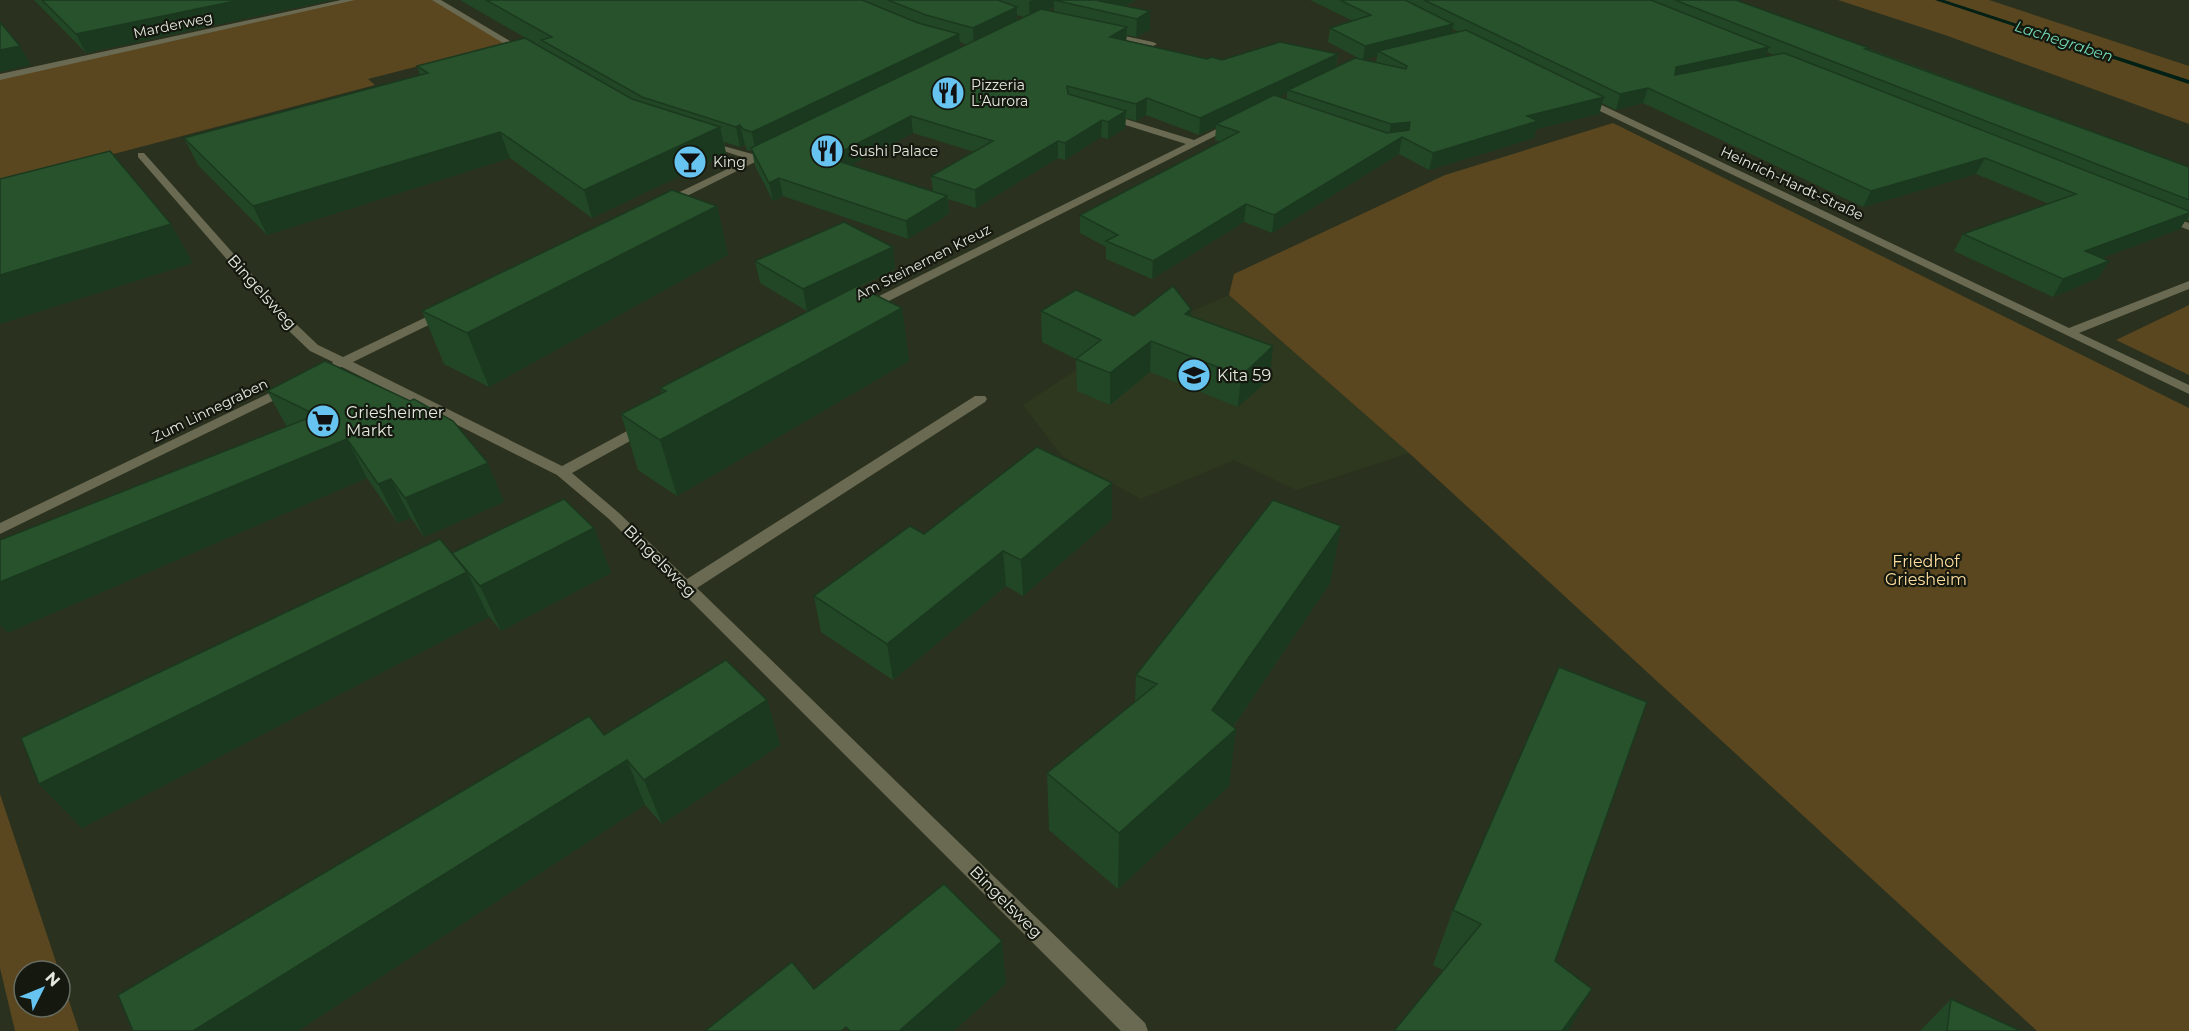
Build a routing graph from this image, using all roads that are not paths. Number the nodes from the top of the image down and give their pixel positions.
1 (351, 0) edge
2 (436, 0) edge
3 (1096, 32) edge
4 (1153, 44) edge
5 (539, 61) edge
6 (0, 76) edge
7 (1573, 95) edge
8 (1093, 112) edge
9 (1242, 120) edge
10 (693, 138) edge
11 (1193, 143) junction
12 (777, 148) edge
13 (141, 155) dead end
14 (756, 158) junction
15 (657, 207) edge
16 (2156, 213) edge
17 (2189, 227) edge
18 (2189, 285) edge
19 (458, 305) edge
20 (859, 311) edge
21 (2070, 332) junction
22 (342, 362) junction
23 (321, 372) edge
24 (300, 383) edge
25 (2189, 390) edge
26 (980, 399) dead end
27 (656, 421) edge
28 (562, 472) junction
29 (0, 529) edge
30 (686, 587) junction
31 (1137, 1031) edge

1 - 6 street, Marderweg
2 - 5 street
3 - 4 street
7 - 21 street, Heinrich-Hardt-Straße
8 - 11 street
9 - 11 street, Am Steinernen Kreuz
10 - 14 street
11 - 20 street, Am Steinernen Kreuz
12 - 14 street
13 - 22 street, Bingelsweg
14 - 15 street
16 - 17 street
18 - 21 street
19 - 22 street
21 - 25 street, Heinrich-Hardt-Straße
22 - 23 street
22 - 28 street, Bingelsweg
24 - 29 street, Zum Linnegraben
26 - 30 street
27 - 28 street
28 - 30 street, Bingelsweg
30 - 31 street, Bingelsweg

